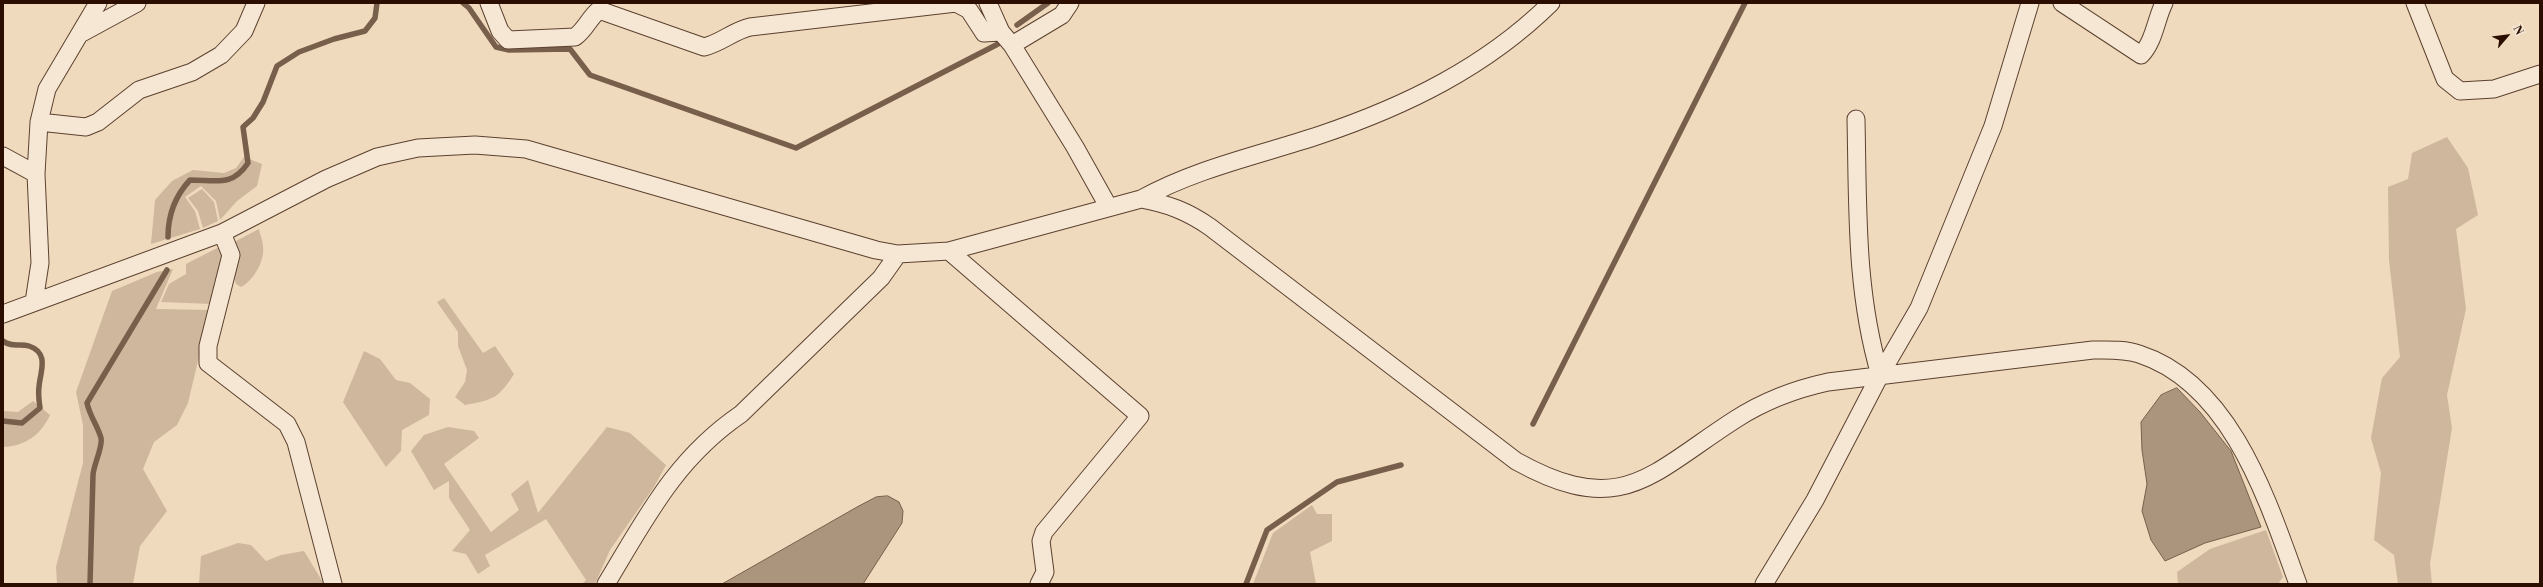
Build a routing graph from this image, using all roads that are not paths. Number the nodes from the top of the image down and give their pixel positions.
1 (98, 3) edge
2 (137, 3) edge
3 (256, 3) edge
4 (489, 3) edge
5 (956, 3) edge
6 (988, 3) edge
7 (1070, 3) edge
8 (1551, 3) edge
9 (2030, 3) edge
10 (2062, 3) edge
11 (2164, 3) edge
12 (2415, 3) edge
13 (1001, 32) junction
14 (80, 34) junction
15 (1012, 45) junction
16 (2540, 74) edge
17 (1856, 119) dead end
18 (39, 122) junction
19 (3, 156) edge
20 (36, 174) junction
21 (1141, 199) junction
22 (1108, 206) junction
23 (222, 233) junction
24 (949, 251) junction
25 (898, 254) junction
26 (34, 302) junction
27 (3, 314) edge
28 (1880, 375) junction
29 (333, 584) edge
30 (606, 584) edge
31 (1039, 584) edge
32 (1764, 584) edge
33 (2298, 584) edge

1 - 14 street
2 - 14 street
3 - 18 street
4 - 5 street
5 - 13 street
6 - 13 street
7 - 15 street
8 - 21 street
9 - 28 street
10 - 11 street
12 - 16 street
13 - 15 street
14 - 18 street
15 - 22 street
17 - 28 street
18 - 20 street
19 - 20 street
20 - 26 street
21 - 22 street
21 - 28 street
22 - 24 street
23 - 25 street
23 - 26 street
23 - 29 street
24 - 25 street
24 - 31 street
25 - 30 street
26 - 27 street
28 - 32 street
28 - 33 street

